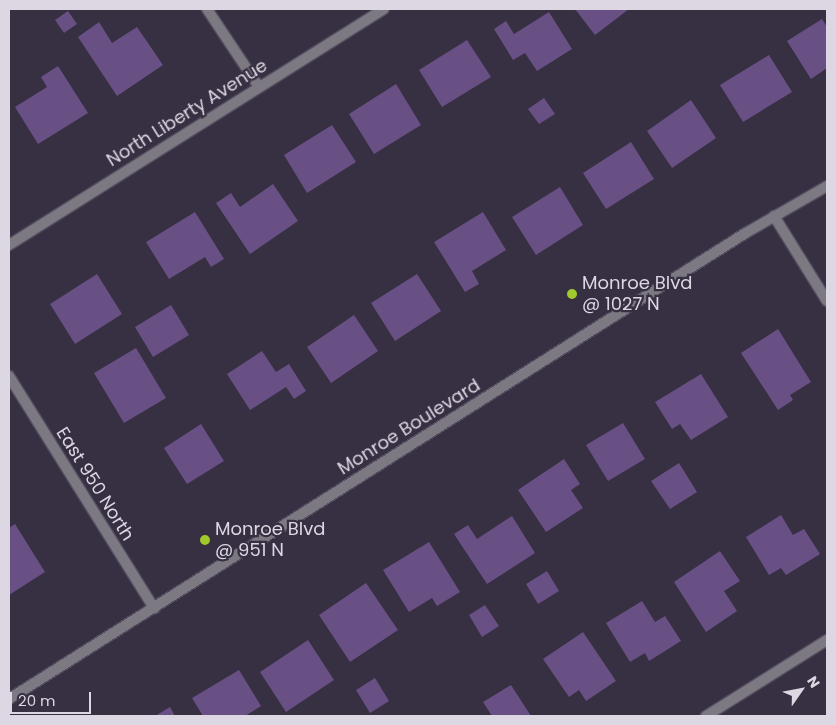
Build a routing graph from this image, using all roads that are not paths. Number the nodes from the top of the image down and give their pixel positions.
1 (207, 9) edge
2 (384, 9) edge
3 (259, 87) junction
4 (827, 186) edge
5 (774, 216) junction
6 (9, 245) edge
7 (827, 301) edge
8 (9, 376) edge
9 (154, 608) junction
10 (827, 640) edge
11 (9, 698) edge
12 (706, 716) edge

1 - 3 street
2 - 3 street, North Liberty Avenue
3 - 6 street, North Liberty Avenue
4 - 5 street, Monroe Boulevard
5 - 7 street
5 - 9 street, Monroe Boulevard
8 - 9 street, East 950 North
9 - 11 street, Monroe Boulevard
10 - 12 street

